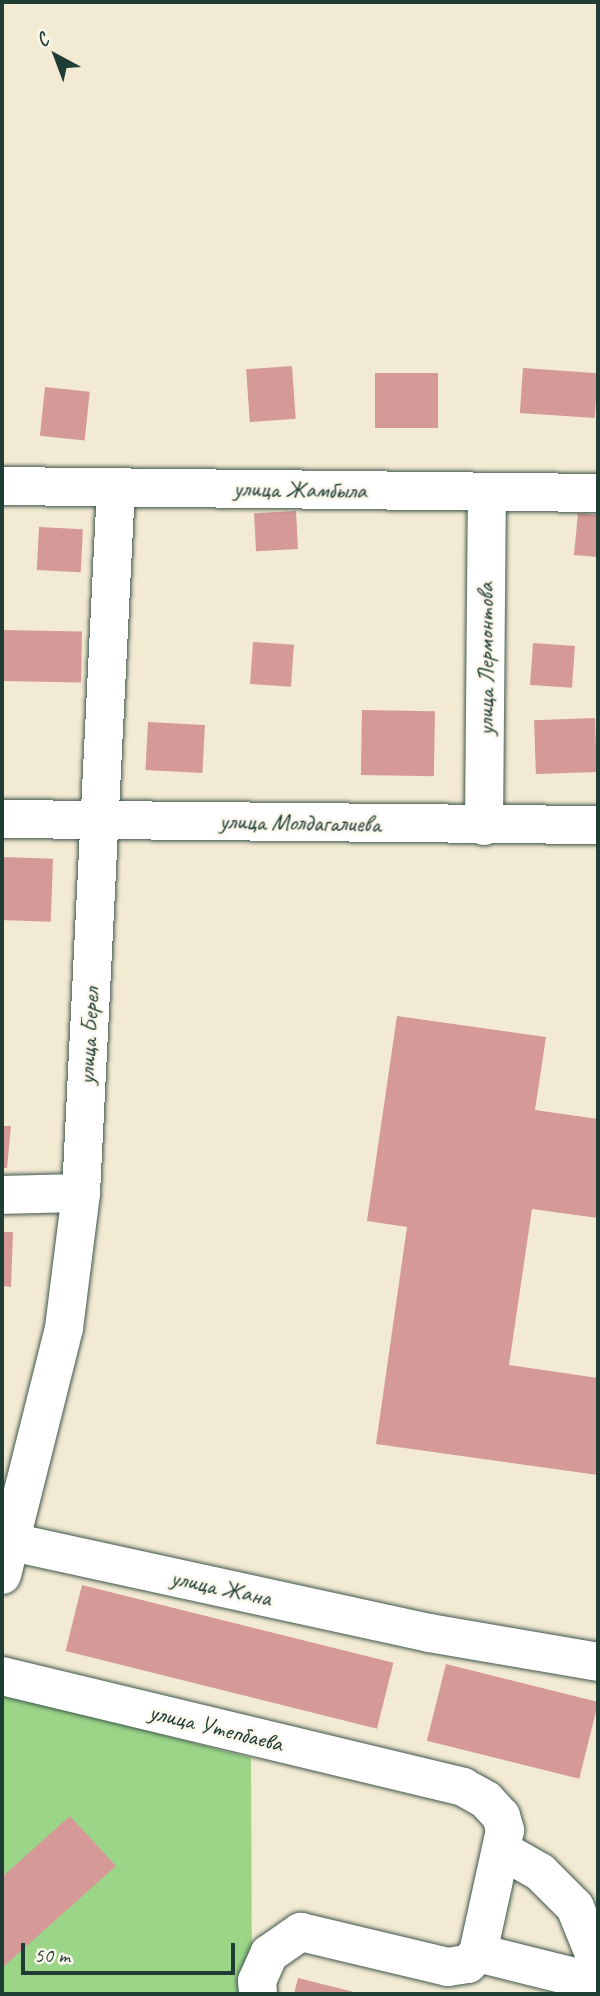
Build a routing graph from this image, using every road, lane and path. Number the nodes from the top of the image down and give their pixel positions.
1 (2, 486) edge
2 (116, 488) junction
3 (487, 492) junction
4 (598, 493) edge
5 (2, 819) edge
6 (100, 820) junction
7 (598, 825) edge
8 (484, 826) junction
9 (81, 1193) junction
10 (2, 1195) edge
11 (7, 1559) edge
12 (598, 1662) edge
13 (2, 1676) edge
14 (503, 1850) junction
15 (478, 1953) junction
16 (598, 1964) edge
17 (598, 1983) edge
18 (258, 1994) edge

1 - 2 street, улица Жамбыла
2 - 3 street, улица Жамбыла
2 - 6 street, улица Берел
3 - 4 street, улица Жамбыла
3 - 8 street, улица Лермонтова
5 - 6 street, улица Молдагалиева
6 - 8 street, улица Молдагалиева
6 - 9 street, улица Берел
7 - 8 street, улица Молдагалиева
9 - 10 street
9 - 11 street, улица Берел
11 - 12 street, улица Жана
13 - 14 street, улица Утепбаева
14 - 15 street, улица Утепбаева
14 - 16 street
15 - 17 street
15 - 18 street

